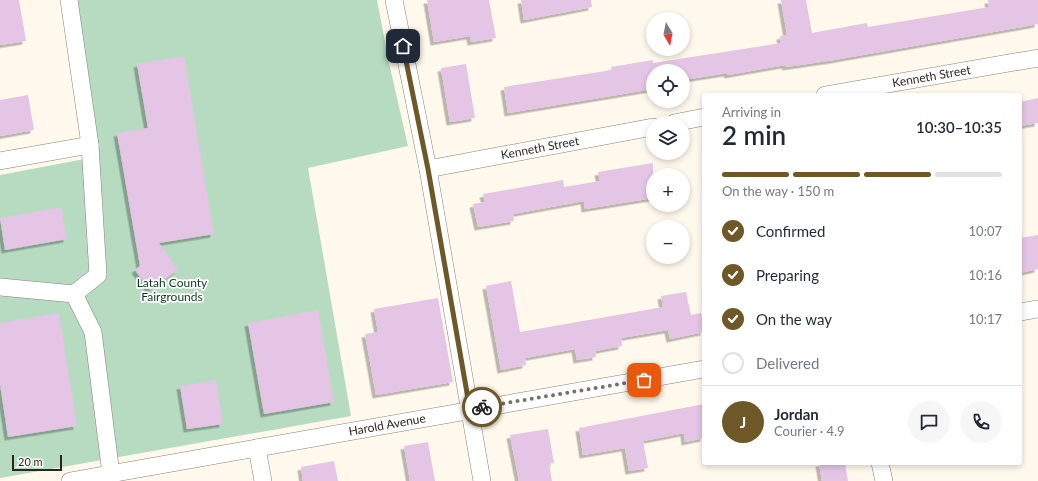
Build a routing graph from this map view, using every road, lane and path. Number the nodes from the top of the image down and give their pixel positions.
1 (69, 0) edge
2 (394, 0) edge
3 (1038, 58) edge
4 (837, 93) edge
5 (702, 117) edge
6 (690, 120) edge
7 (646, 128) edge
8 (90, 145) junction
9 (0, 162) edge
10 (428, 169) junction
11 (0, 287) edge
12 (74, 294) junction
13 (1038, 309) edge
14 (1022, 312) edge
15 (702, 369) edge
16 (470, 410) junction
17 (257, 448) junction
18 (880, 465) edge
19 (111, 474) junction
20 (70, 481) edge
21 (263, 481) edge
22 (482, 481) edge
23 (884, 481) edge

1 - 8 street
2 - 10 street
3 - 4 street, Kenneth Street
5 - 6 street
7 - 10 street, Kenneth Street
8 - 9 street
8 - 12 street
10 - 16 street
11 - 12 street
12 - 19 street
13 - 14 street
15 - 16 street, Harold Avenue
16 - 17 street, Harold Avenue
16 - 22 street
17 - 19 street, Harold Avenue
17 - 21 street
18 - 23 street
19 - 20 street, Harold Avenue

